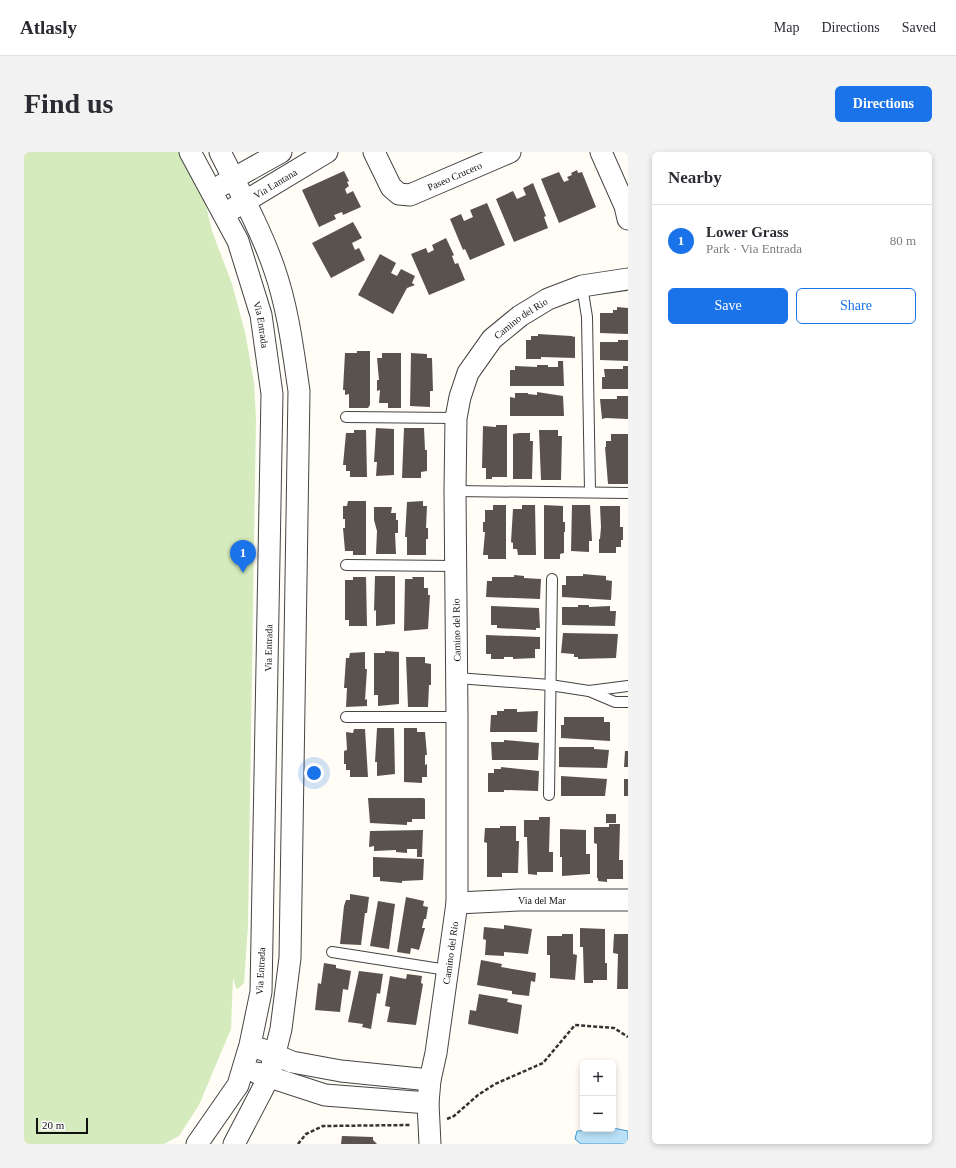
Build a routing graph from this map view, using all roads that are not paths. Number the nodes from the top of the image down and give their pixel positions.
1 (190, 152) edge
2 (220, 152) edge
3 (281, 152) edge
4 (327, 152) edge
5 (374, 152) edge
6 (510, 152) edge
7 (601, 152) edge
8 (234, 179) junction
9 (211, 192) junction
10 (246, 202) junction
11 (223, 214) junction
12 (628, 219) edge
13 (628, 279) edge
14 (582, 286) junction
15 (346, 417) dead end
16 (456, 418) junction
17 (455, 491) junction
18 (590, 491) junction
19 (628, 493) edge
20 (346, 565) dead end
21 (455, 566) junction
22 (552, 579) dead end
23 (457, 678) junction
24 (550, 685) junction
25 (628, 686) edge
26 (589, 691) junction
27 (628, 702) edge
28 (346, 717) dead end
29 (457, 717) junction
30 (549, 795) dead end
31 (628, 900) edge
32 (456, 903) junction
33 (332, 952) dead end
34 (447, 970) junction
35 (250, 1045) junction
36 (274, 1054) junction
37 (243, 1068) junction
38 (269, 1077) junction
39 (430, 1080) junction
40 (428, 1103) junction
41 (429, 1135) edge
42 (198, 1144) edge
43 (234, 1144) edge

1 - 9 street, Via Entrada
2 - 8 street
3 - 8 street
4 - 10 street, Via Lantana
5 - 6 street, Paseo Crucero
7 - 12 street
8 - 9 street
8 - 10 street
9 - 11 street, Via Entrada
10 - 11 street, Via Lantana
10 - 36 street
11 - 35 street, Via Entrada
13 - 14 street, Camino del Rio
14 - 16 street, Camino del Rio
14 - 18 lane
15 - 16 lane
16 - 17 street, Camino del Rio
17 - 18 lane
17 - 21 street, Camino del Rio
18 - 19 lane
20 - 21 lane
21 - 23 street, Camino del Rio
22 - 24 lane
23 - 24 lane
23 - 29 street, Camino del Rio
24 - 26 lane
24 - 30 lane
25 - 26 lane
26 - 27 lane
28 - 29 lane
29 - 32 street, Camino del Rio
31 - 32 street, Via del Mar
32 - 34 street, Camino del Rio
33 - 34 lane
34 - 39 street, Camino del Rio
35 - 36 street
35 - 37 street, Via Entrada
36 - 38 street
36 - 39 street
37 - 38 street
37 - 42 street, Via Entrada
38 - 40 street
38 - 43 street
39 - 40 street, Camino del Rio
40 - 41 street, Camino del Rio

